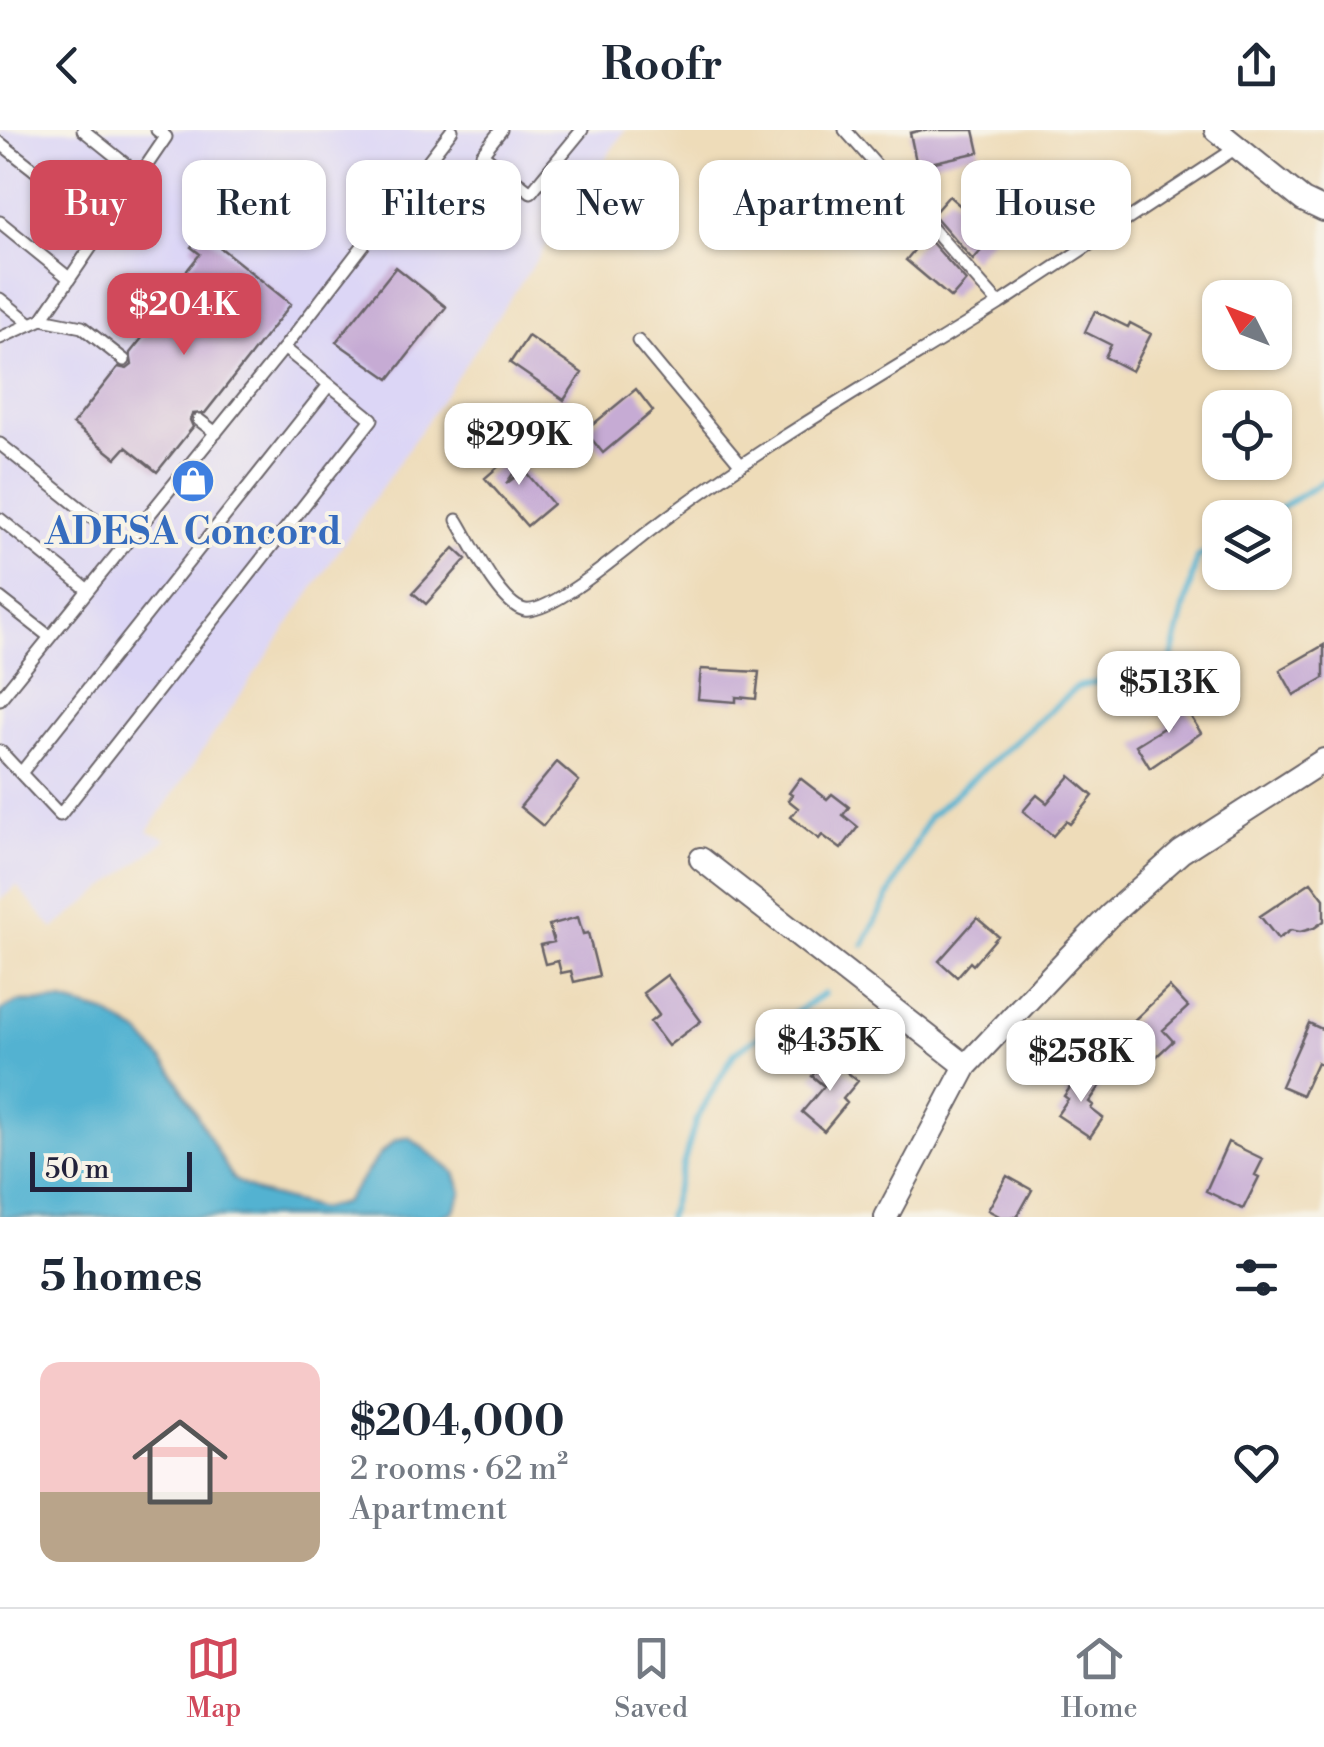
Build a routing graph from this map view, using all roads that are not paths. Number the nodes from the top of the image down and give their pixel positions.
1 (84, 130) edge
2 (157, 130) edge
3 (452, 130) edge
4 (501, 130) edge
5 (582, 130) edge
6 (845, 130) edge
7 (1216, 130) edge
8 (0, 143) edge
9 (1236, 148) junction
10 (120, 160) edge
11 (150, 160) edge
12 (30, 166) edge
13 (1324, 210) edge
14 (0, 222) edge
15 (89, 250) edge
16 (70, 278) junction
17 (0, 298) edge
18 (999, 304) junction
19 (37, 321) junction
20 (0, 338) edge
21 (638, 341) dead end
22 (284, 348) junction
23 (124, 360) dead end
24 (329, 385) junction
25 (199, 420) dead end
26 (216, 433) junction
27 (0, 444) edge
28 (741, 465) junction
29 (0, 518) edge
30 (458, 520) dead end
31 (126, 544) junction
32 (88, 590) junction
33 (0, 598) edge
34 (50, 637) junction
35 (0, 676) edge
36 (11, 685) junction
37 (0, 699) edge
38 (0, 752) edge
39 (1324, 760) edge
40 (21, 773) junction
41 (701, 859) dead end
42 (966, 1066) junction
43 (886, 1217) edge

1 - 10 lane
2 - 11 lane
3 - 22 lane
4 - 5 lane
6 - 18 lane
7 - 9 street
8 - 12 lane
9 - 13 street
9 - 18 lane
14 - 16 lane
15 - 16 lane
16 - 19 lane
17 - 19 lane
18 - 28 lane
19 - 20 lane
19 - 23 lane
21 - 28 lane
22 - 24 lane
22 - 26 lane
24 - 40 lane
24 - 40 lane
25 - 26 lane
26 - 31 lane
27 - 31 lane
28 - 30 lane
29 - 32 lane
31 - 32 lane
32 - 34 lane
33 - 34 lane
34 - 36 lane
35 - 36 lane
36 - 37 lane
38 - 40 lane
39 - 42 street
41 - 42 street
42 - 43 street

